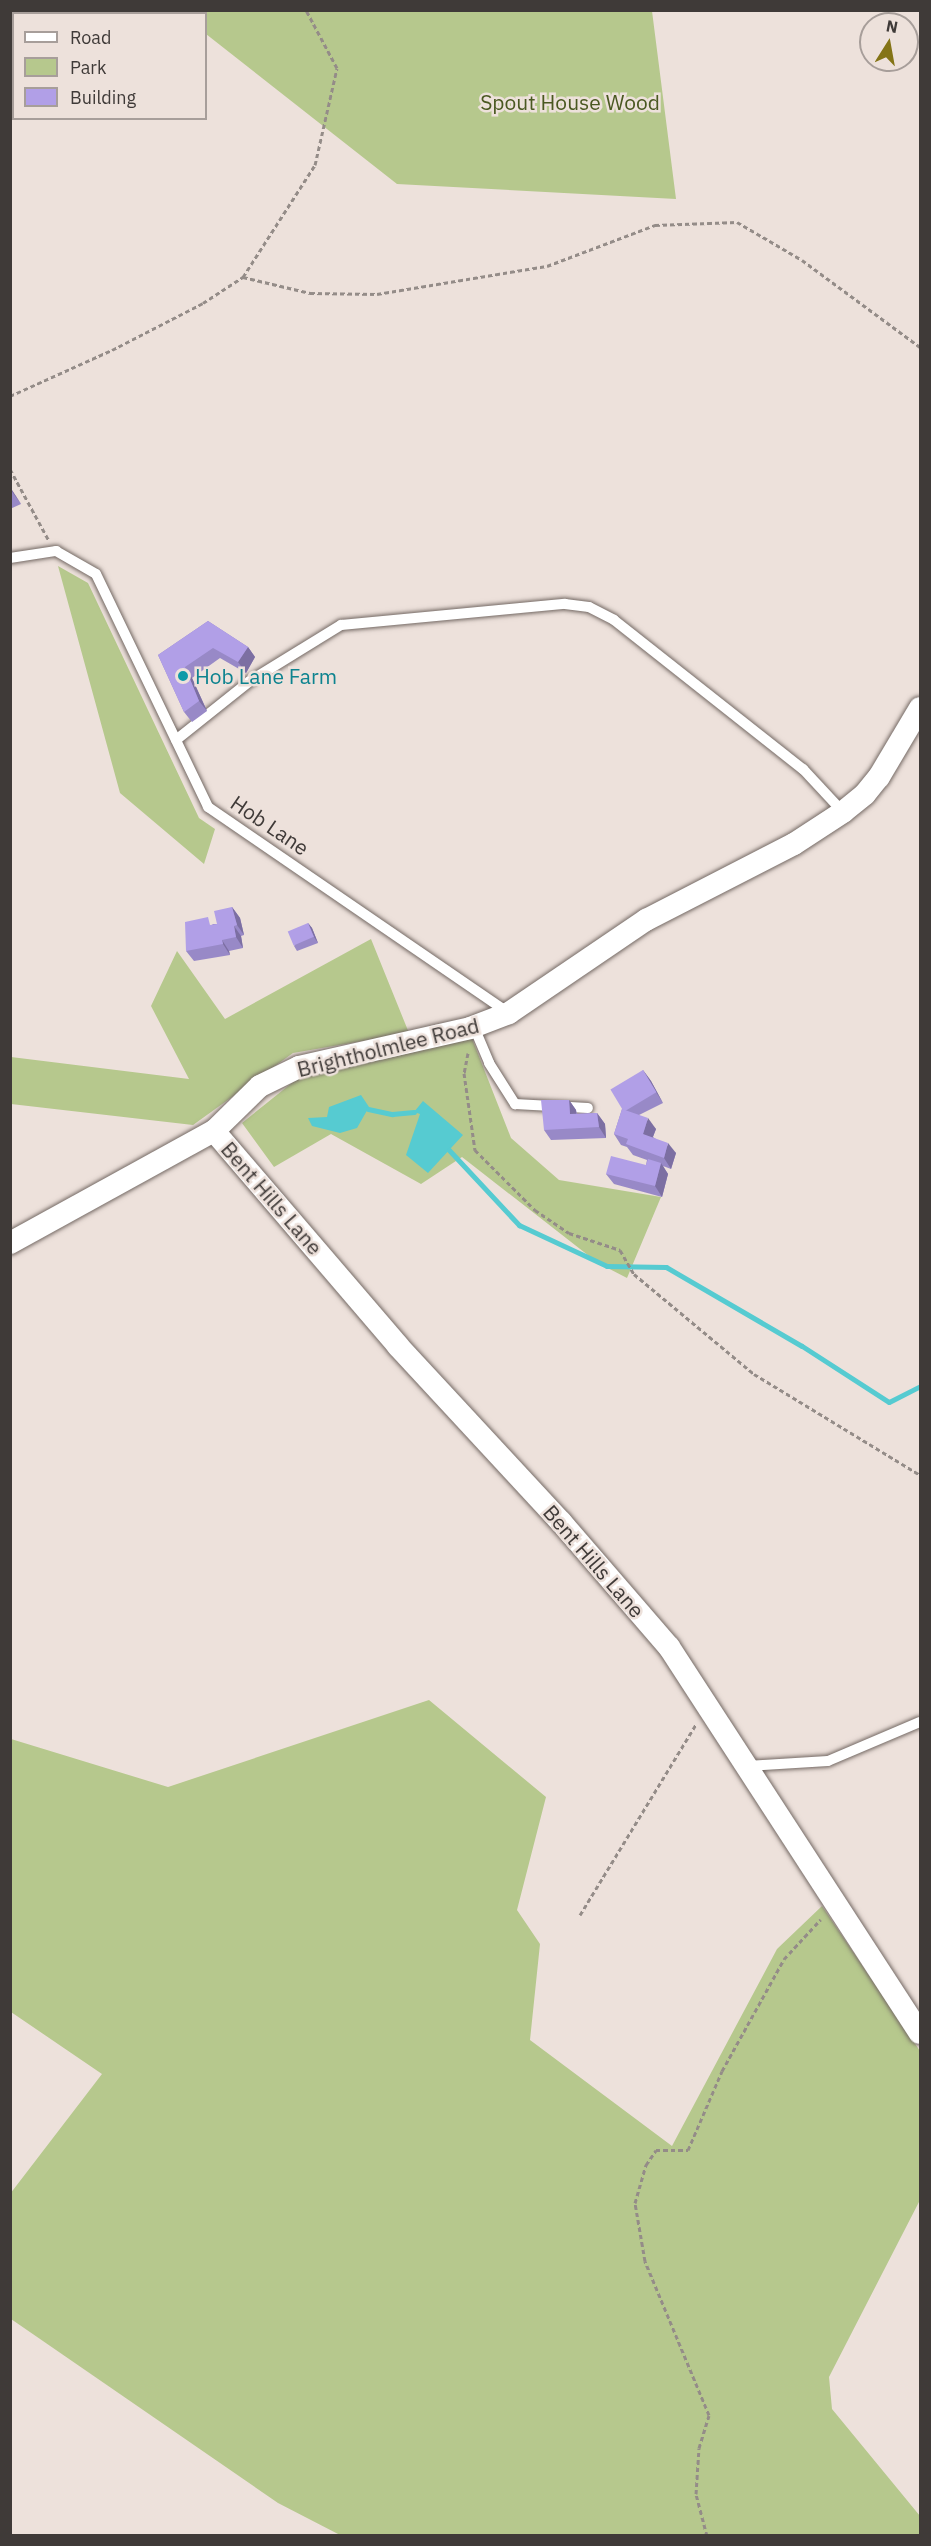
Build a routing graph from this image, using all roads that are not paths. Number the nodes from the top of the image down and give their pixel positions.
1 (10, 558) edge
2 (921, 708) edge
3 (176, 740) junction
4 (843, 812) junction
5 (509, 1013) junction
6 (470, 1028) junction
7 (588, 1108) dead end
8 (214, 1131) junction
9 (10, 1243) edge
10 (921, 1722) edge
11 (746, 1766) junction
12 (921, 2033) edge

1 - 3 lane, Hob Lane
2 - 4 street, Brightholmlee Road
3 - 4 lane
3 - 5 lane, Hob Lane
4 - 5 street, Brightholmlee Road
5 - 6 street, Brightholmlee Road
6 - 7 lane
6 - 8 street, Brightholmlee Road
8 - 9 street, Brightholmlee Road
8 - 11 street, Bent Hills Lane
10 - 11 lane
11 - 12 street, Bent Hills Lane

